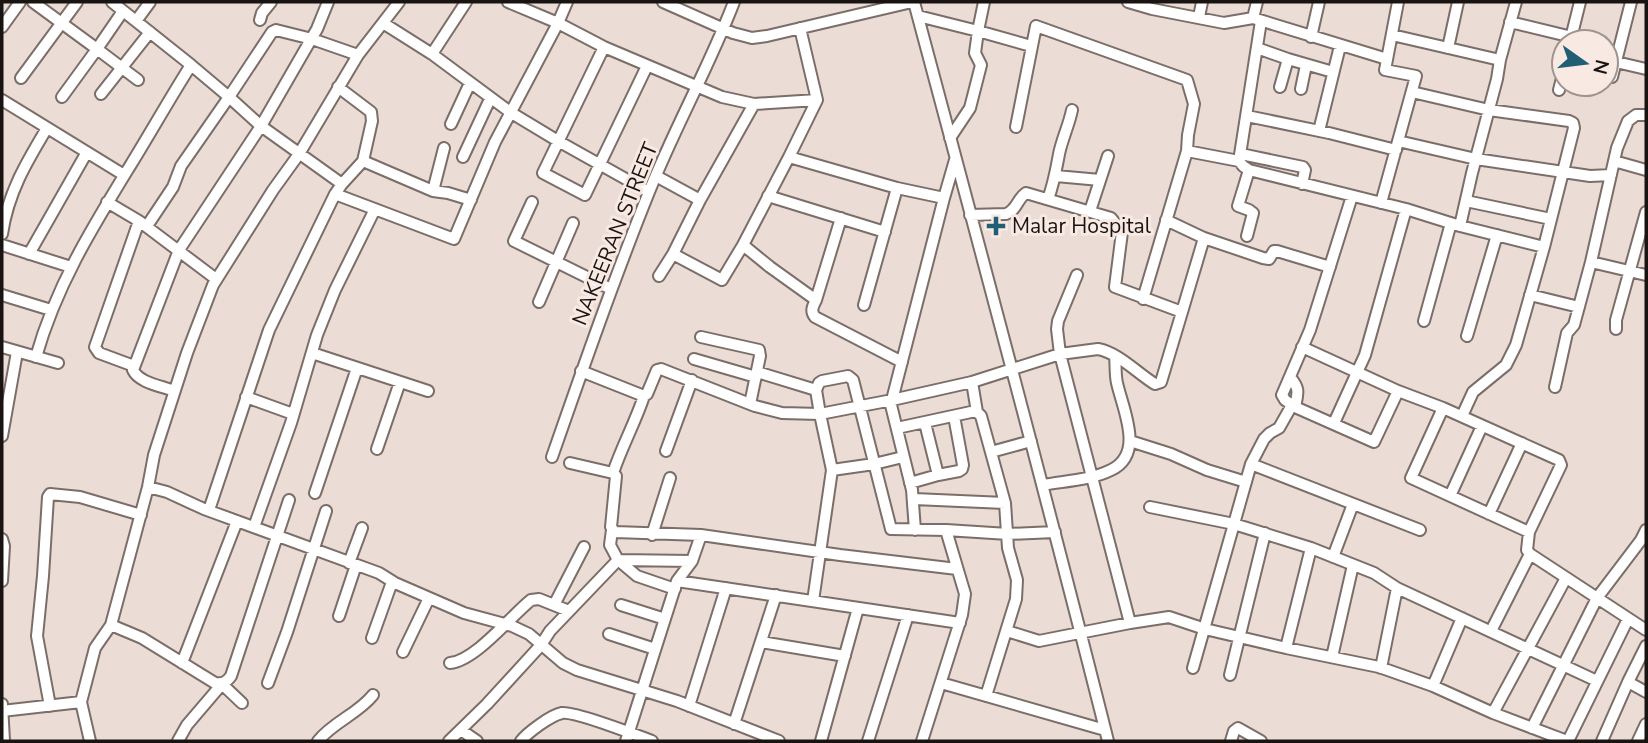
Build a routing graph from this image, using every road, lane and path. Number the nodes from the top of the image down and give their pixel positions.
1 (20, 2) edge
2 (33, 2) edge
3 (77, 2) edge
4 (112, 2) edge
5 (150, 2) edge
6 (271, 2) edge
7 (328, 2) edge
8 (399, 2) edge
9 (466, 2) edge
10 (508, 2) edge
11 (567, 2) edge
12 (663, 2) edge
13 (734, 2) edge
14 (913, 2) edge
15 (985, 2) edge
16 (1128, 2) edge
17 (1202, 2) edge
18 (1257, 2) edge
19 (1319, 2) edge
20 (1398, 2) edge
21 (1458, 2) edge
22 (1516, 2) edge
23 (1580, 2) edge
24 (1631, 2) edge
25 (1153, 5) edge
26 (123, 10) junction
27 (918, 16) junction
28 (1199, 18) junction
29 (260, 20) dead end
30 (1257, 20) junction
31 (136, 21) junction
32 (1510, 22) junction
33 (63, 23) junction
34 (383, 23) junction
35 (558, 23) junction
36 (2, 27) edge
37 (800, 28) junction
38 (1574, 28) edge
39 (724, 29) junction
40 (978, 31) junction
41 (150, 32) junction
42 (1550, 34) edge
43 (1392, 35) junction
44 (1311, 37) junction
45 (312, 38) junction
46 (1031, 46) junction
47 (1340, 46) junction
48 (1620, 46) edge
49 (604, 47) junction
50 (1257, 48) junction
51 (1448, 48) junction
52 (97, 49) junction
53 (432, 54) junction
54 (358, 55) junction
55 (1288, 59) junction
56 (1500, 60) junction
57 (1383, 62) junction
58 (1620, 63) edge
59 (191, 65) junction
60 (1306, 65) junction
61 (647, 66) junction
62 (121, 67) junction
63 (1646, 69) edge
64 (1333, 72) junction
65 (21, 78) dead end
66 (138, 80) dead end
67 (470, 83) junction
68 (338, 87) junction
69 (1280, 87) dead end
70 (698, 88) junction
71 (1301, 89) dead end
72 (1412, 92) junction
73 (102, 93) dead end
74 (62, 97) dead end
75 (229, 97) junction
76 (490, 99) junction
77 (817, 100) junction
78 (754, 104) junction
79 (3, 105) edge
80 (1072, 110) dead end
81 (1489, 110) junction
82 (510, 112) junction
83 (1646, 115) edge
84 (1247, 116) junction
85 (451, 124) dead end
86 (261, 126) junction
87 (1016, 127) dead end
88 (47, 128) junction
89 (1319, 131) junction
90 (950, 138) junction
91 (558, 141) junction
92 (1397, 146) junction
93 (444, 148) dead end
94 (1186, 150) junction
95 (87, 152) junction
96 (299, 154) junction
97 (1108, 156) dead end
98 (463, 157) dead end
99 (789, 157) junction
100 (1240, 157) junction
101 (1476, 159) junction
102 (955, 160) junction
103 (363, 161) junction
104 (1614, 161) junction
105 (600, 165) junction
106 (1248, 170) junction
107 (1646, 170) edge
108 (1564, 172) junction
109 (124, 175) junction
110 (1611, 175) junction
111 (656, 176) junction
112 (1056, 176) junction
113 (1590, 176) junction
114 (1100, 180) junction
115 (1302, 184) junction
116 (897, 188) junction
117 (338, 189) junction
118 (433, 191) junction
119 (649, 192) junction
120 (1607, 194) junction
121 (768, 196) junction
122 (1352, 197) junction
123 (944, 198) junction
124 (1048, 199) junction
125 (471, 200) junction
126 (700, 200) junction
127 (1466, 201) junction
128 (107, 202) junction
129 (532, 202) dead end
130 (1381, 203) junction
131 (375, 209) junction
132 (1406, 209) junction
133 (1090, 211) junction
134 (1646, 212) edge
135 (970, 215) junction
136 (841, 218) junction
137 (1551, 219) junction
138 (1166, 220) junction
139 (144, 223) junction
140 (573, 223) dead end
141 (1455, 225) junction
142 (885, 232) junction
143 (2, 234) edge
144 (1497, 235) junction
145 (1247, 236) dead end
146 (1204, 238) junction
147 (2, 245) edge
148 (743, 245) junction
149 (1544, 247) junction
150 (179, 250) junction
151 (29, 254) junction
152 (673, 254) junction
153 (556, 262) junction
154 (1591, 262) junction
155 (71, 267) junction
156 (1330, 267) junction
157 (1630, 272) junction
158 (1077, 275) dead end
159 (1646, 275) edge
160 (659, 276) dead end
161 (216, 279) junction
162 (611, 289) junction
163 (2, 295) edge
164 (1530, 295) junction
165 (1143, 299) junction
166 (816, 300) junction
167 (539, 302) dead end
168 (864, 305) dead end
169 (1579, 307) junction
170 (51, 310) junction
171 (1182, 313) junction
172 (1424, 321) dead end
173 (1616, 329) dead end
174 (1467, 336) dead end
175 (701, 337) dead end
176 (2, 347) edge
177 (1302, 348) junction
178 (17, 352) junction
179 (312, 353) junction
180 (1060, 354) junction
181 (1115, 356) junction
182 (36, 357) junction
183 (694, 359) dead end
184 (902, 362) junction
185 (58, 363) dead end
186 (134, 366) junction
187 (357, 368) junction
188 (1013, 369) junction
189 (581, 371) junction
190 (1357, 371) junction
191 (756, 374) junction
192 (692, 380) junction
193 (400, 382) junction
194 (972, 382) junction
195 (1555, 387) dead end
196 (816, 390) junction
197 (174, 391) junction
198 (428, 391) dead end
199 (1398, 391) junction
200 (644, 396) junction
201 (246, 397) junction
202 (891, 401) junction
203 (750, 404) junction
204 (1294, 406) junction
205 (859, 407) junction
206 (1443, 408) junction
207 (977, 412) junction
208 (293, 414) junction
209 (820, 414) junction
210 (954, 416) junction
211 (1462, 416) junction
212 (925, 423) junction
213 (1334, 423) junction
214 (1482, 426) junction
215 (897, 428) junction
216 (2, 436) edge
217 (1031, 441) junction
218 (1130, 441) junction
219 (1522, 443) junction
220 (377, 449) dead end
221 (666, 451) dead end
222 (991, 452) junction
223 (552, 457) dead end
224 (903, 457) junction
225 (570, 463) dead end
226 (874, 464) junction
227 (1251, 464) junction
228 (832, 470) junction
229 (613, 473) junction
230 (938, 475) junction
231 (1092, 476) junction
232 (670, 478) dead end
233 (1246, 482) junction
234 (910, 483) junction
235 (1043, 485) junction
236 (148, 487) junction
237 (315, 493) dead end
238 (1450, 496) junction
239 (914, 499) junction
240 (289, 500) dead end
241 (1005, 503) junction
242 (1353, 503) junction
243 (1150, 507) dead end
244 (209, 510) junction
245 (326, 511) dead end
246 (1489, 514) junction
247 (141, 515) junction
248 (237, 521) junction
249 (1234, 524) junction
250 (254, 527) junction
251 (362, 528) dead end
252 (612, 530) junction
253 (915, 530) junction
254 (946, 530) junction
255 (1420, 530) dead end
256 (1646, 530) edge
257 (1055, 532) junction
258 (1529, 532) junction
259 (1265, 533) junction
260 (1008, 534) junction
261 (652, 535) junction
262 (276, 536) junction
263 (701, 536) junction
264 (2, 539) edge
265 (584, 547) dead end
266 (1311, 548) junction
267 (314, 550) junction
268 (820, 552) junction
269 (1530, 554) junction
270 (1333, 557) junction
271 (618, 560) junction
272 (692, 561) junction
273 (353, 564) junction
274 (1353, 565) junction
275 (957, 569) junction
276 (1566, 578) junction
277 (2, 582) edge
278 (392, 582) junction
279 (676, 585) junction
280 (726, 588) junction
281 (1397, 588) junction
282 (776, 595) junction
283 (429, 598) junction
284 (1597, 598) junction
285 (813, 601) junction
286 (554, 605) junction
287 (621, 605) dead end
288 (858, 608) junction
289 (569, 611) junction
290 (908, 615) junction
291 (339, 616) dead end
292 (1462, 618) junction
293 (665, 619) junction
294 (1628, 619) junction
295 (960, 623) junction
296 (1130, 623) junction
297 (505, 624) junction
298 (111, 625) junction
299 (1205, 629) junction
300 (1646, 630) edge
301 (1007, 631) junction
302 (1491, 631) junction
303 (1080, 632) junction
304 (609, 634) dead end
305 (1240, 637) junction
306 (372, 638) dead end
307 (761, 642) junction
308 (541, 645) junction
309 (1646, 646) edge
310 (1286, 648) junction
311 (655, 649) junction
312 (1528, 649) junction
313 (403, 652) dead end
314 (845, 656) junction
315 (1332, 657) junction
316 (182, 663) junction
317 (450, 663) dead end
318 (1563, 664) junction
319 (1193, 668) dead end
320 (1381, 668) junction
321 (1230, 675) dead end
322 (1597, 681) junction
323 (1628, 682) junction
324 (268, 683) dead end
325 (941, 683) junction
326 (222, 684) junction
327 (1433, 686) junction
328 (643, 689) junction
329 (1646, 692) edge
330 (373, 695) dead end
331 (986, 696) junction
332 (81, 702) junction
333 (242, 703) dead end
334 (2, 704) edge
335 (51, 706) junction
336 (689, 706) junction
337 (2, 711) edge
338 (1493, 713) junction
339 (734, 723) junction
340 (1646, 724) edge
341 (1532, 728) junction
342 (461, 730) junction
343 (1106, 736) edge
344 (627, 737) edge
345 (773, 740) edge
346 (5, 741) edge
347 (90, 741) edge
348 (178, 741) edge
349 (318, 741) edge
350 (449, 741) edge
351 (477, 741) edge
352 (521, 741) edge
353 (652, 741) edge
354 (821, 741) edge
355 (869, 741) edge
356 (922, 741) edge
357 (1231, 741) edge
358 (1261, 741) edge
359 (1567, 741) edge
360 (1602, 741) edge
361 (1638, 741) edge

1 - 36 street
2 - 33 street
3 - 33 street
4 - 26 street
5 - 31 street
6 - 29 street
7 - 45 street
8 - 34 street
9 - 53 street
10 - 35 street
11 - 35 street
12 - 39 street
13 - 39 street, NAKEERAN STREET
14 - 27 street
14 - 37 street
15 - 40 street
16 - 25 street
17 - 28 street
18 - 30 street
19 - 44 street
20 - 43 street
21 - 51 street
22 - 32 street
23 - 38 street
24 - 48 street
25 - 28 street
26 - 31 street
26 - 52 street
27 - 40 street
27 - 90 street
28 - 30 street
30 - 44 street
30 - 50 street
31 - 41 street
32 - 42 street
32 - 56 street
33 - 52 street
33 - 65 street
34 - 53 street
34 - 54 street
35 - 49 street
35 - 82 street
37 - 39 street
37 - 77 street
39 - 70 street, NAKEERAN STREET
40 - 46 street
40 - 90 street
41 - 59 street
41 - 62 street
43 - 51 street
43 - 57 street
44 - 47 street
45 - 54 street
45 - 75 street
45 - 86 street
46 - 87 street
46 - 94 street
47 - 57 street
47 - 64 street
49 - 61 street
49 - 91 street
50 - 55 street
50 - 84 street
51 - 56 street
52 - 62 street
52 - 74 street
53 - 67 street
54 - 68 street
55 - 60 street
55 - 69 street
56 - 81 street
57 - 72 street
58 - 63 street
59 - 75 street
59 - 109 street
60 - 64 street
60 - 71 street
61 - 70 street
61 - 105 street
62 - 66 street
62 - 73 street
64 - 89 street
67 - 76 street
67 - 85 street
68 - 96 street
68 - 103 street
70 - 78 street
70 - 111 street, NAKEERAN STREET
72 - 81 street
72 - 92 street
75 - 86 street
75 - 139 street
76 - 82 street
76 - 98 street
77 - 78 street
77 - 99 street
78 - 126 street
79 - 88 street
80 - 112 street
81 - 101 street
81 - 108 street
82 - 91 street
82 - 125 street
83 - 104 street
84 - 89 street
84 - 100 street
86 - 96 street
86 - 150 street
88 - 95 street
88 - 143 street
89 - 92 street
90 - 102 street
91 - 105 street
91 - 105 street
92 - 101 street
92 - 130 street
93 - 118 street
94 - 100 street
94 - 138 street
95 - 109 street
95 - 151 street
96 - 117 street
96 - 161 street
97 - 114 street
99 - 116 street
99 - 121 street
100 - 106 street
100 - 115 street
101 - 108 street
101 - 127 street
102 - 123 street
102 - 135 street
103 - 117 street
103 - 118 street
104 - 107 street
104 - 110 street
105 - 119 street
106 - 115 street
106 - 145 street
108 - 113 street
108 - 137 street
109 - 128 street
110 - 113 street
110 - 120 street
111 - 119 street, NAKEERAN STREET
111 - 126 street
112 - 114 street
112 - 124 street
113 - 120 street
114 - 133 street
115 - 122 street
116 - 123 street
116 - 142 street
117 - 131 street
117 - 201 street
118 - 125 street
119 - 162 street, NAKEERAN STREET
120 - 154 street
121 - 136 street
121 - 148 street
122 - 130 street
122 - 156 street
123 - 184 street
124 - 133 street
124 - 135 street
125 - 131 street
126 - 152 street
127 - 137 street
127 - 141 street
128 - 139 street
128 - 155 street
129 - 153 street
130 - 132 street
131 - 179 street
132 - 141 street
132 - 190 street
133 - 165 street
134 - 157 street
135 - 188 street
136 - 142 street
136 - 166 street
137 - 149 street
138 - 146 street
138 - 165 street
139 - 150 street
139 - 186 street
140 - 153 street
141 - 144 street
141 - 172 street
142 - 168 street
144 - 149 street
144 - 174 street
146 - 156 street
146 - 171 street
147 - 151 street
148 - 152 street
148 - 166 street
149 - 164 street
150 - 161 street
150 - 186 street
151 - 155 street
152 - 160 street
153 - 162 street
153 - 167 street
154 - 157 street
154 - 169 street
155 - 170 street
156 - 177 street
157 - 159 street
157 - 173 street
158 - 180 street
161 - 197 street
162 - 189 street, NAKEERAN STREET
163 - 170 street
164 - 169 street
164 - 211 street
165 - 171 street
166 - 184 street
169 - 195 street
170 - 182 street
171 - 181 street
175 - 191 street
176 - 178 street
177 - 190 street
177 - 204 street
178 - 182 street
178 - 216 street
179 - 187 street
179 - 208 street
180 - 181 street
180 - 188 street
180 - 231 street
181 - 218 street
182 - 185 street
183 - 191 street
184 - 202 street
186 - 197 street
187 - 193 street
187 - 237 street
188 - 194 street
188 - 217 street
189 - 200 street
189 - 223 street, NAKEERAN STREET
190 - 199 street
190 - 213 street
191 - 196 street
191 - 203 street
192 - 200 street
192 - 203 street
192 - 221 street
193 - 198 street
193 - 220 street
194 - 202 street
194 - 207 street
196 - 205 street
196 - 209 street
197 - 236 street
199 - 206 street
199 - 213 street
200 - 229 street
201 - 208 street
201 - 244 street
202 - 205 street
202 - 215 street
203 - 209 street
204 - 213 street
204 - 227 street
205 - 209 street
205 - 226 street
206 - 211 street
206 - 238 street
207 - 210 street
207 - 222 street
208 - 250 street
209 - 228 street
210 - 212 street
210 - 230 street
211 - 214 street
212 - 215 street
212 - 230 street
214 - 219 street
214 - 238 street
215 - 224 street
217 - 222 street
217 - 235 street
218 - 231 street
218 - 233 street
219 - 246 street
219 - 258 street
222 - 241 street
224 - 226 street
224 - 234 street
225 - 229 street
226 - 228 street
226 - 253 street
227 - 233 street
227 - 242 street
228 - 268 street
229 - 252 street
230 - 234 street
231 - 235 street
231 - 296 street
232 - 261 street
233 - 249 street
234 - 239 street
235 - 257 street
236 - 244 street
236 - 247 street
238 - 246 street
239 - 241 street
239 - 253 street
240 - 262 street
241 - 260 street
242 - 255 street
242 - 270 street
243 - 249 street
244 - 248 street
245 - 267 street
246 - 258 street
247 - 298 street
247 - 335 street
248 - 250 street
248 - 316 street
249 - 259 street
249 - 299 street
250 - 262 street
251 - 273 street
252 - 261 street
252 - 271 street
253 - 254 street
254 - 260 street
254 - 275 street
256 - 284 street
257 - 260 street
257 - 303 street
258 - 269 street
259 - 266 street
259 - 305 street
260 - 301 street
261 - 263 street
262 - 267 street
262 - 326 street
263 - 268 street
263 - 272 street
264 - 277 street
265 - 286 street
266 - 270 street
266 - 310 street
267 - 273 street
267 - 324 street
268 - 275 street
268 - 285 street
269 - 276 street
269 - 302 street
270 - 274 street
271 - 272 street
271 - 279 street
271 - 289 street
272 - 279 street
273 - 278 street
273 - 291 street
274 - 281 street
274 - 315 street
275 - 295 street
276 - 284 street
276 - 312 street
278 - 283 street
278 - 306 street
279 - 280 street
279 - 293 street
280 - 282 street
280 - 336 street
281 - 292 street
281 - 320 street
282 - 285 street
282 - 307 street
283 - 297 street
283 - 313 street
284 - 294 street
284 - 318 street
285 - 288 street
286 - 289 street
286 - 297 street
287 - 293 street
288 - 290 street
288 - 314 street
289 - 308 street
290 - 295 street
290 - 355 street
292 - 302 street
292 - 327 street
293 - 311 street
294 - 300 street
294 - 322 street
295 - 325 street
296 - 299 street
296 - 303 street
297 - 308 street
297 - 317 street
298 - 316 street
298 - 332 street
299 - 305 street
299 - 319 street
301 - 303 street
301 - 331 street
302 - 312 street
303 - 343 street
304 - 311 street
305 - 310 street
305 - 321 street
307 - 314 street
307 - 339 street
308 - 328 street
308 - 342 street
309 - 323 street
310 - 315 street
311 - 328 street
312 - 318 street
312 - 338 street
314 - 354 street
315 - 320 street
316 - 326 street
318 - 322 street
318 - 341 street
320 - 327 street
322 - 359 street
323 - 329 street
323 - 360 street
325 - 331 street
325 - 356 street
326 - 333 street
326 - 348 street
327 - 338 street
328 - 336 street
328 - 344 street
330 - 349 street
331 - 343 street
332 - 335 street
332 - 347 street
334 - 337 street
335 - 337 street
336 - 339 street
337 - 346 street
338 - 341 street
339 - 345 street
340 - 361 street
341 - 359 street
342 - 350 street
342 - 351 street
344 - 352 street
344 - 353 street
357 - 358 street

